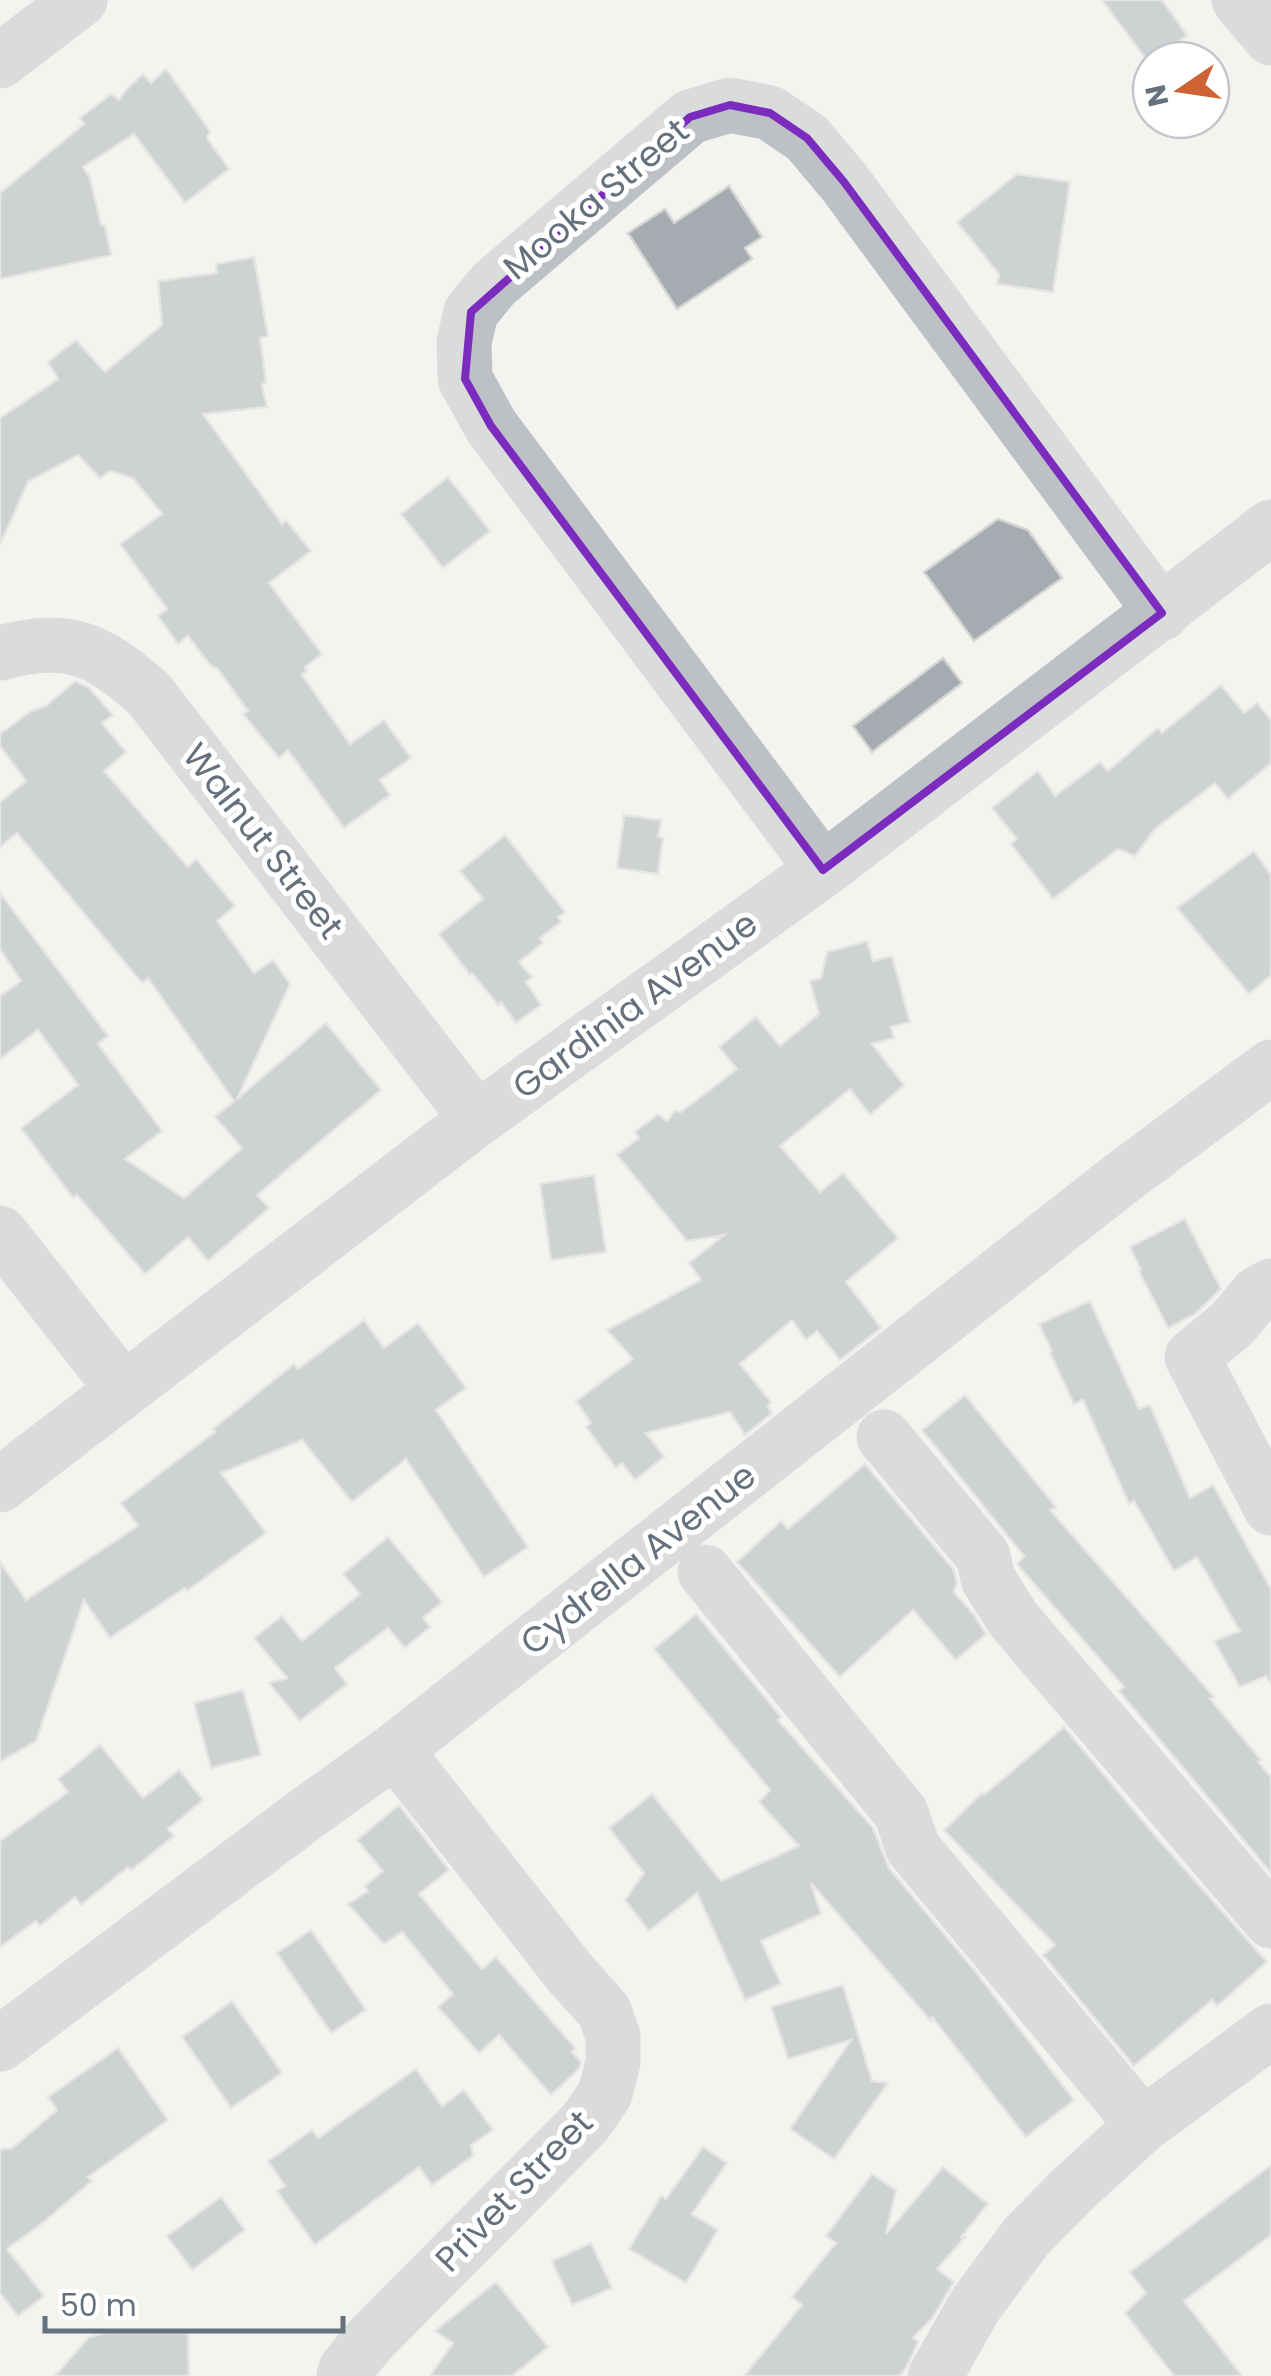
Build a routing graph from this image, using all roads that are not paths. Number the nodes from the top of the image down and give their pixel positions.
1 (80, 0) edge
2 (1239, 0) edge
3 (1271, 38) edge
4 (0, 61) edge
5 (1271, 527) edge
6 (1162, 613) junction
7 (0, 654) edge
8 (822, 870) junction
9 (1271, 1067) edge
10 (477, 1119) junction
11 (0, 1234) edge
12 (1271, 1286) edge
13 (123, 1389) junction
14 (884, 1438) dead end
15 (0, 1485) edge
16 (1271, 1508) edge
17 (705, 1572) dead end
18 (395, 1750) junction
19 (1271, 1921) edge
20 (1271, 2031) edge
21 (0, 2044) edge
22 (1143, 2125) junction
23 (344, 2376) edge
24 (936, 2376) edge

1 - 4 street
2 - 3 street
5 - 6 street, Gardinia Avenue
6 - 8 street, Gardinia Avenue
6 - 8 street, Mooka Street
7 - 10 street, Walnut Street
8 - 10 street, Gardinia Avenue
9 - 18 street, Cydrella Avenue
10 - 13 street, Gardinia Avenue
11 - 13 street
12 - 16 street
13 - 15 street, Gardinia Avenue
14 - 19 street
17 - 22 street
18 - 21 street, Cydrella Avenue
18 - 23 street, Privet Street
20 - 22 street
22 - 24 street

